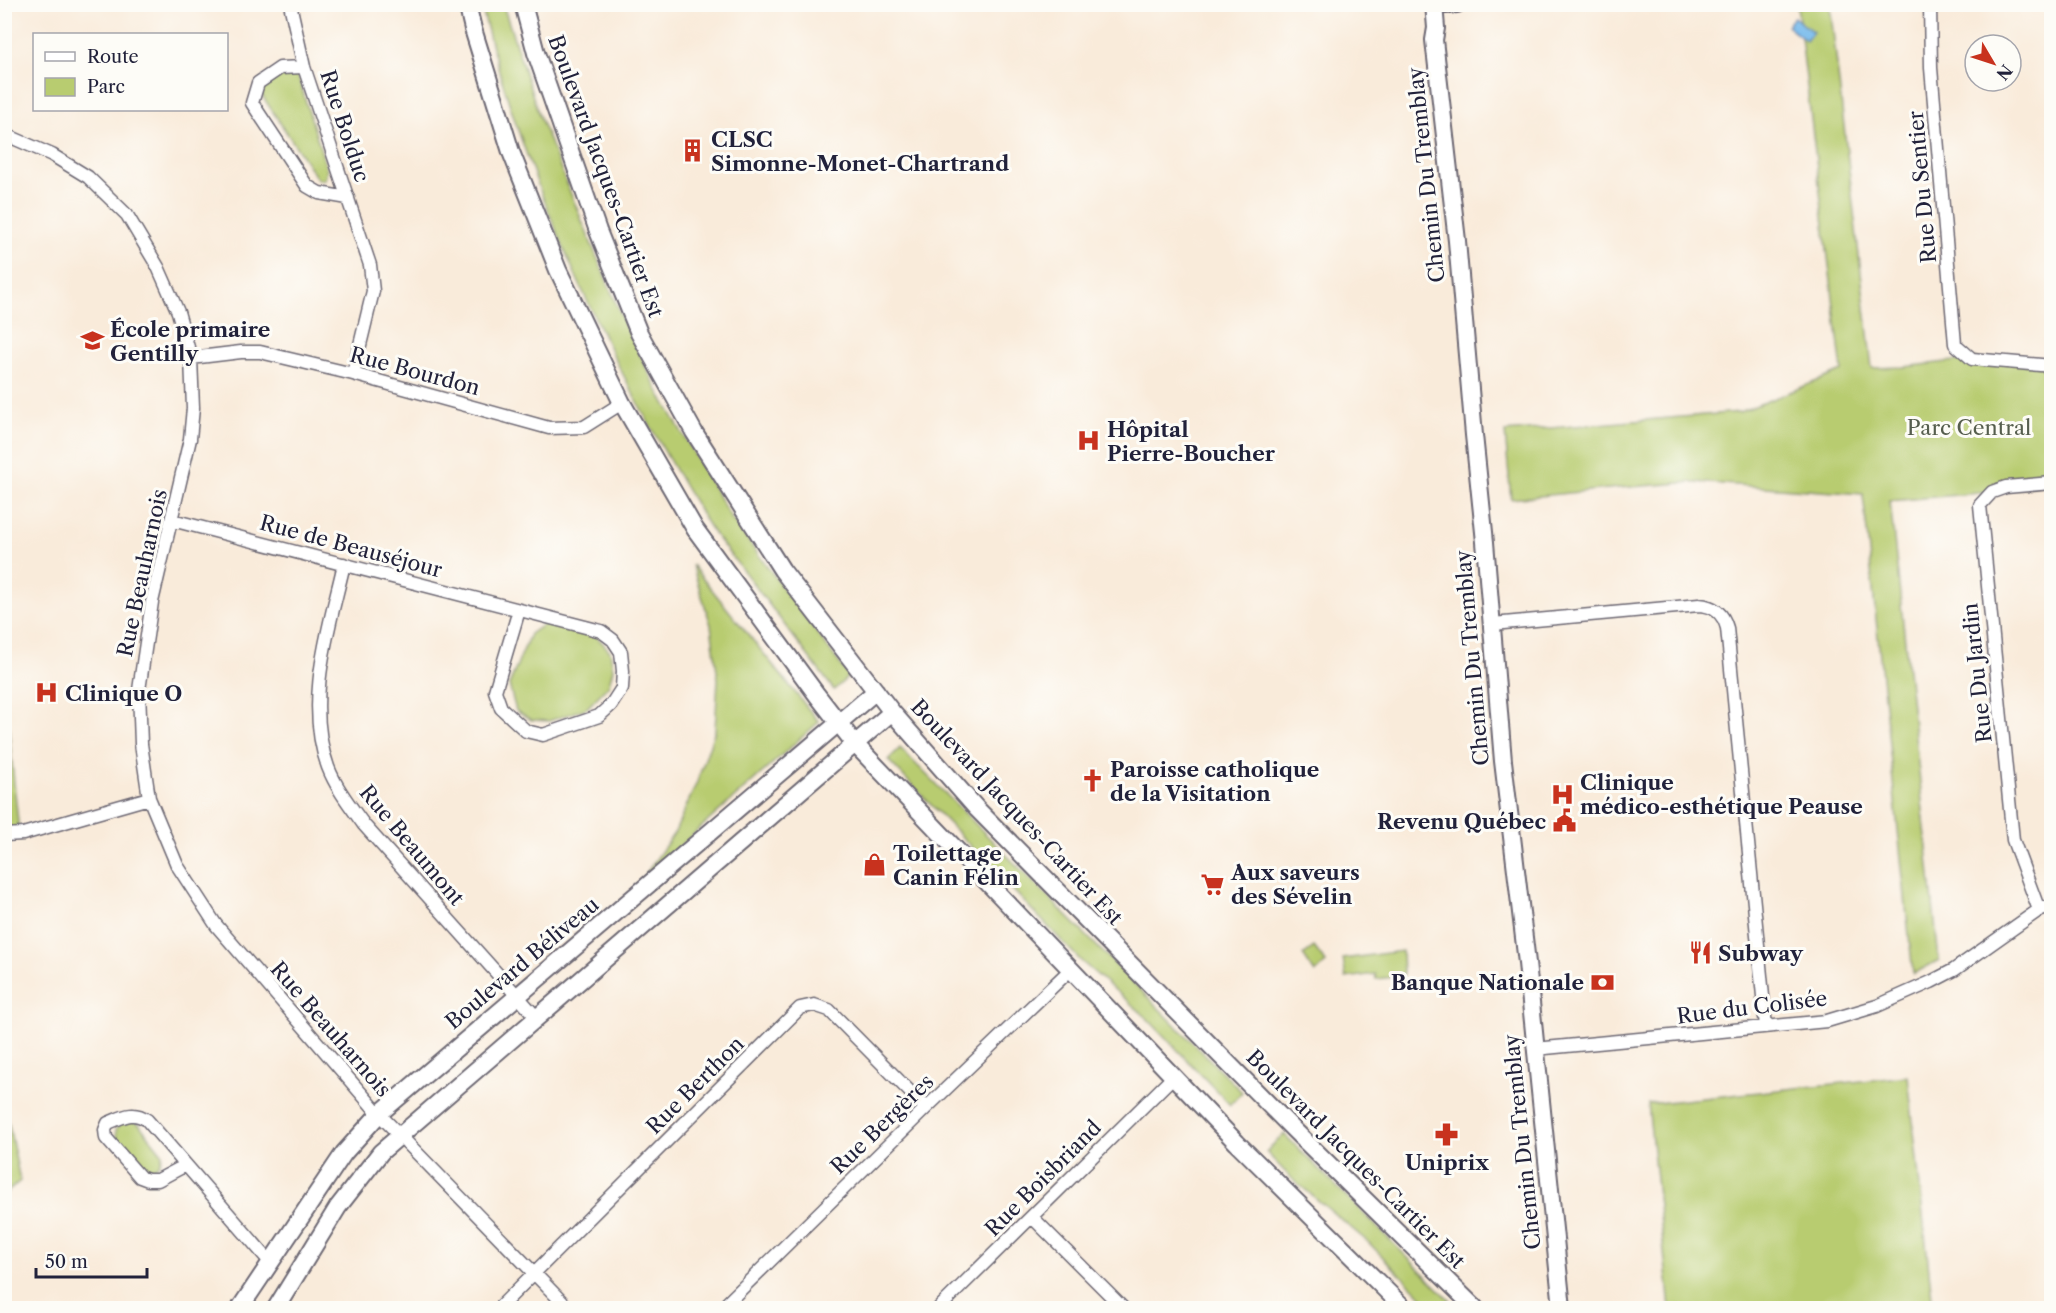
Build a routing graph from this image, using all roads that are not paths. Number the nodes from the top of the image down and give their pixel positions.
1 (290, 4) edge
2 (467, 4) edge
3 (523, 4) edge
4 (1457, 4) edge
5 (1930, 4) edge
6 (1434, 5) edge
7 (304, 67) junction
8 (4, 134) edge
9 (348, 198) junction
10 (191, 358) junction
11 (2052, 366) edge
12 (353, 374) junction
13 (622, 403) junction
14 (2052, 483) edge
15 (172, 519) junction
16 (344, 564) junction
17 (519, 610) junction
18 (1493, 624) junction
19 (876, 691) junction
20 (892, 712) junction
21 (838, 723) junction
22 (855, 744) junction
23 (149, 798) junction
24 (4, 835) edge
25 (2052, 905) edge
26 (2039, 910) junction
27 (1071, 969) junction
28 (517, 996) junction
29 (537, 1018) junction
30 (1766, 1027) junction
31 (1535, 1049) junction
32 (1173, 1076) junction
33 (926, 1108) junction
34 (379, 1114) junction
35 (400, 1136) junction
36 (186, 1165) junction
37 (1032, 1216) junction
38 (271, 1263) junction
39 (534, 1274) junction
40 (240, 1308) edge
41 (276, 1308) edge
42 (499, 1308) edge
43 (568, 1308) edge
44 (722, 1308) edge
45 (939, 1308) edge
46 (1123, 1308) edge
47 (1404, 1308) edge
48 (1475, 1308) edge
49 (1562, 1308) edge

1 - 7 street, Rue Bolduc
2 - 13 main road
3 - 19 main road, Boulevard Jacques-Cartier Est
4 - 6 main road
5 - 11 street, Rue Du Sentier
6 - 18 main road, Chemin Du Tremblay
7 - 9 street, Rue Bolduc
7 - 9 street, Rue Bolduc
8 - 10 street, Rue Beauharnois
9 - 12 street, Rue Bolduc
10 - 12 street, Rue Bourdon
10 - 15 street, Rue Beauharnois
12 - 13 street, Rue Bourdon
13 - 21 main road
14 - 26 street, Rue Du Jardin
15 - 16 street, Rue de Beauséjour
15 - 23 street, Rue Beauharnois
16 - 17 street, Rue de Beauséjour
16 - 28 street, Rue Beaumont
17 - 17 street, Rue de Beauséjour
18 - 30 street
18 - 31 main road, Chemin Du Tremblay
19 - 20 main road, Boulevard Jacques-Cartier Est
19 - 21 main road, Boulevard Béliveau
20 - 22 main road
20 - 48 main road, Boulevard Jacques-Cartier Est
21 - 22 main road
21 - 28 main road, Boulevard Béliveau
22 - 27 main road
22 - 29 main road
23 - 24 street
23 - 34 street, Rue Beauharnois
25 - 26 street, Rue du Colisée
26 - 30 street, Rue du Colisée
27 - 32 main road
27 - 33 street, Rue Bergères
28 - 29 street, Rue Beaumont
28 - 34 main road, Boulevard Béliveau
29 - 35 main road
30 - 31 street, Rue du Colisée
31 - 49 main road, Chemin Du Tremblay
32 - 37 street, Rue Boisbriand
32 - 47 main road
33 - 39 street, Rue Berthon
33 - 44 street, Rue Bergères
34 - 35 street, Rue Beauharnois
34 - 38 main road, Boulevard Béliveau
35 - 39 street, Rue Beauharnois
35 - 41 main road
36 - 36 street
36 - 38 street
37 - 45 street, Rue Boisbriand
37 - 46 street
38 - 40 main road, Boulevard Béliveau
39 - 42 street, Rue Berthon
39 - 43 street, Rue Beauharnois

